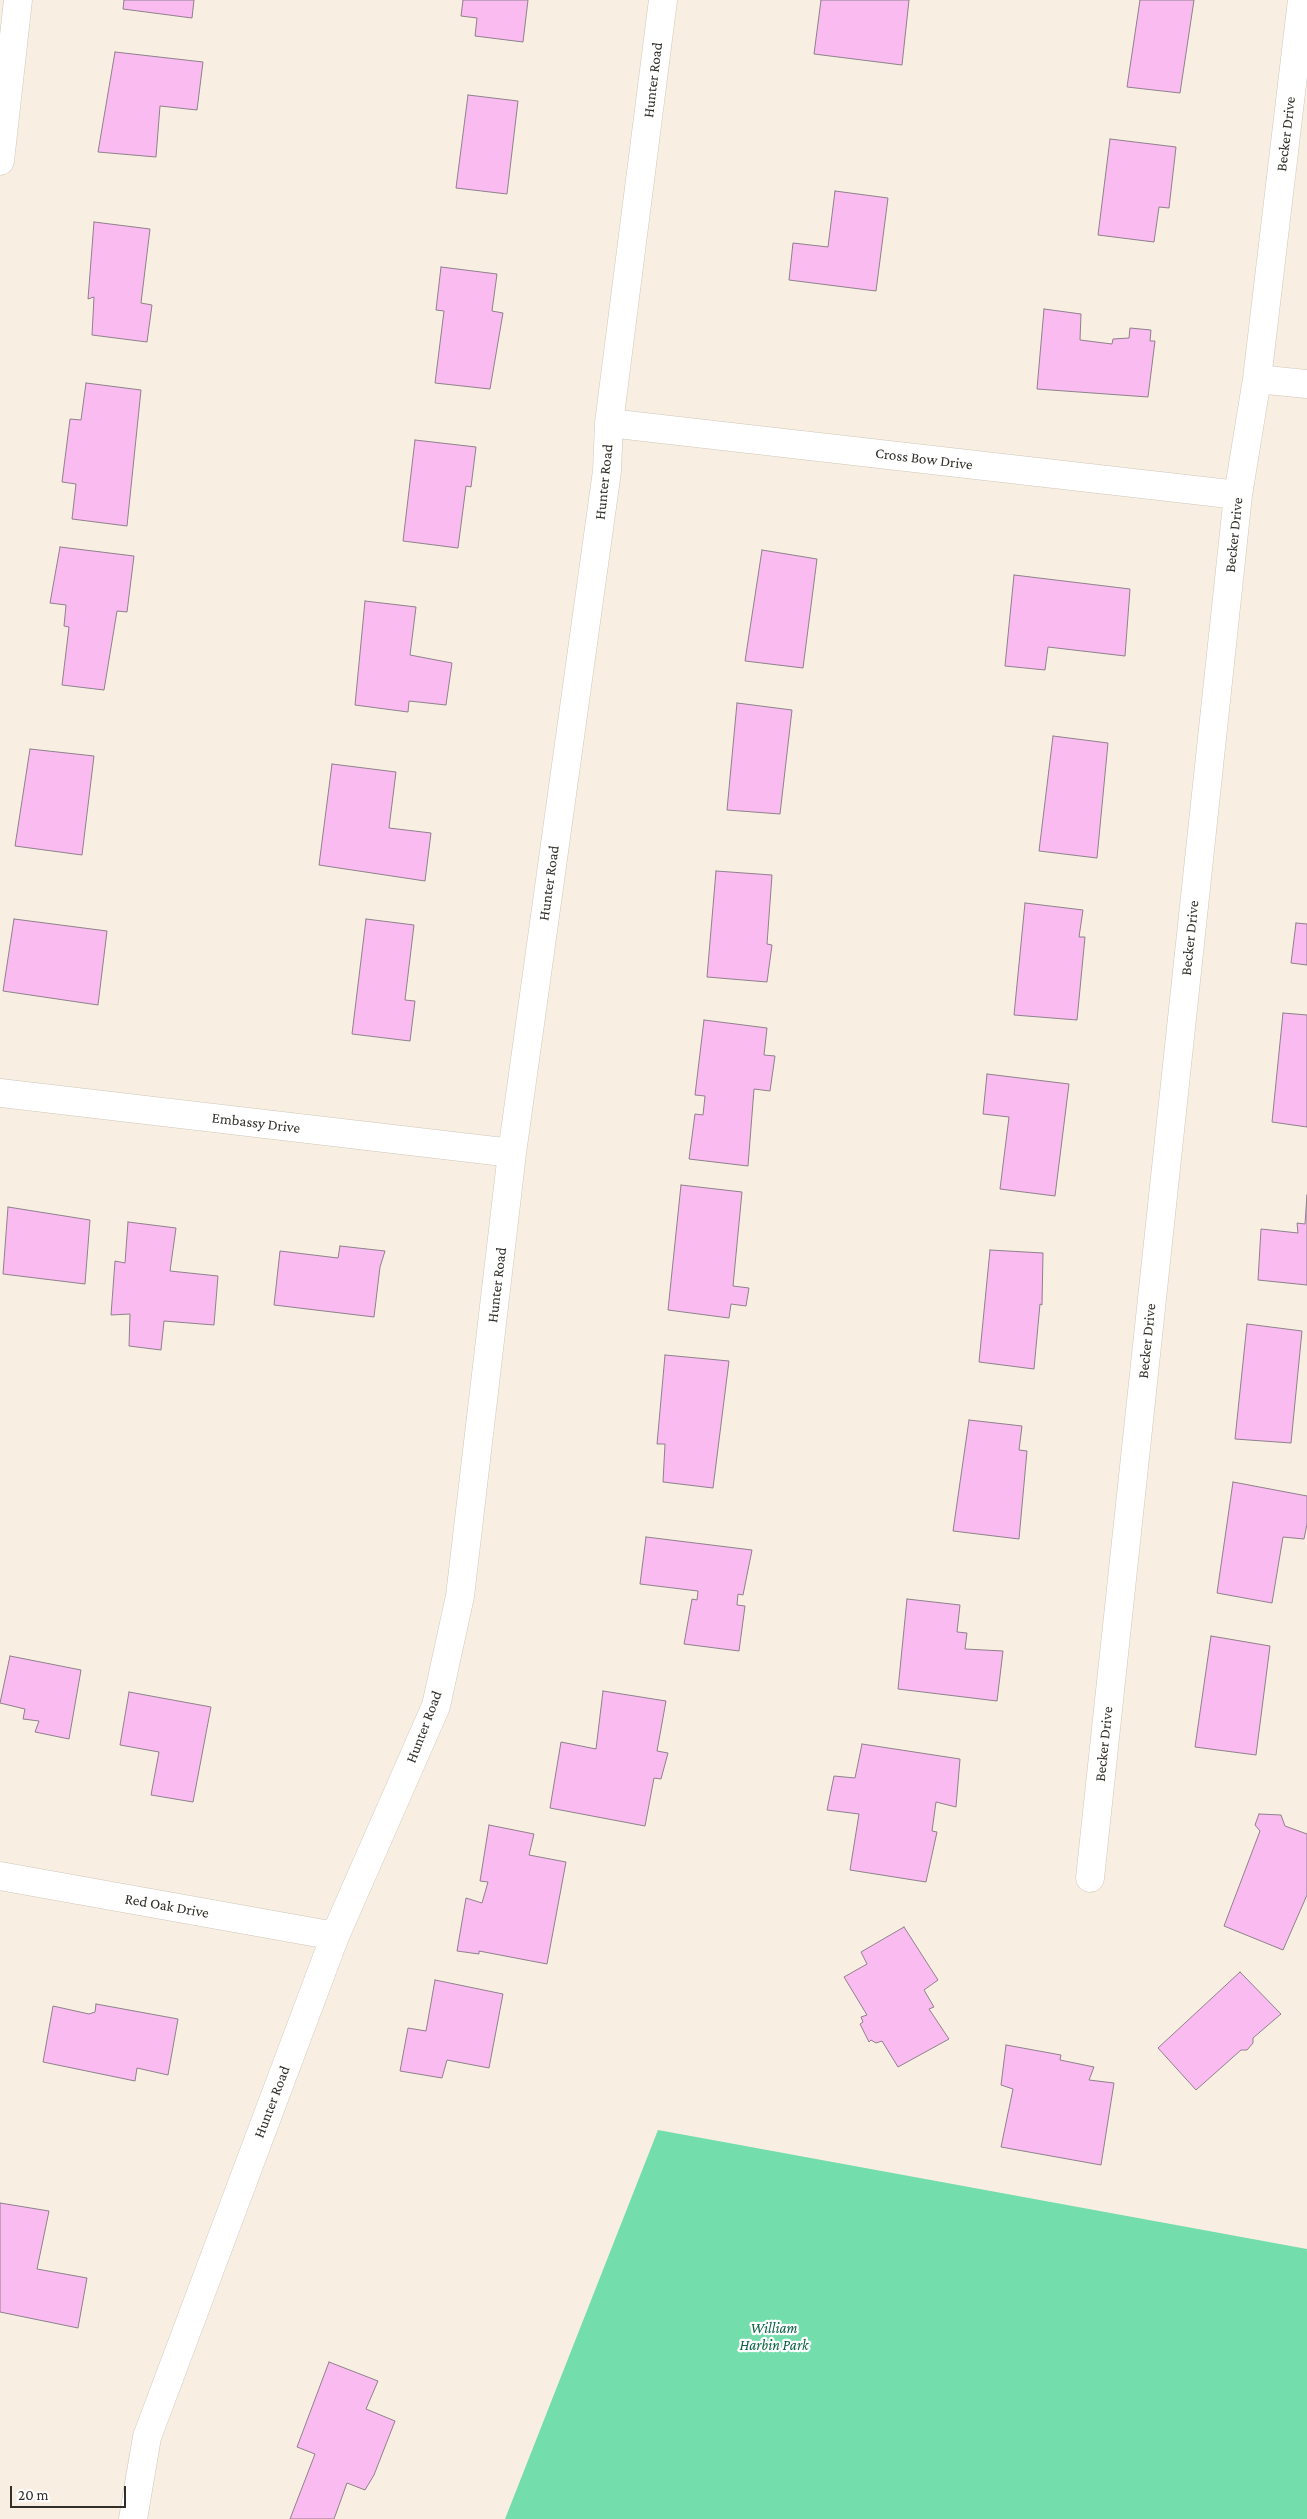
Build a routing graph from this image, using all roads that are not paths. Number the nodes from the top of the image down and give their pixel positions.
1 (18, 0) edge
2 (663, 0) edge
3 (1302, 0) edge
4 (0, 161) edge
5 (1258, 378) junction
6 (1307, 384) edge
7 (609, 423) junction
8 (1238, 495) junction
9 (0, 1093) edge
10 (512, 1154) junction
11 (0, 1876) edge
12 (1090, 1878) dead end
13 (335, 1936) junction
14 (133, 2519) edge

1 - 4 street
2 - 7 street, Hunter Road
3 - 5 street, Becker Drive
5 - 6 street
5 - 8 street, Becker Drive
7 - 8 street, Cross Bow Drive
7 - 10 street, Hunter Road
8 - 12 street, Becker Drive
9 - 10 street, Embassy Drive
10 - 13 street, Hunter Road
11 - 13 street, Red Oak Drive
13 - 14 street, Hunter Road

